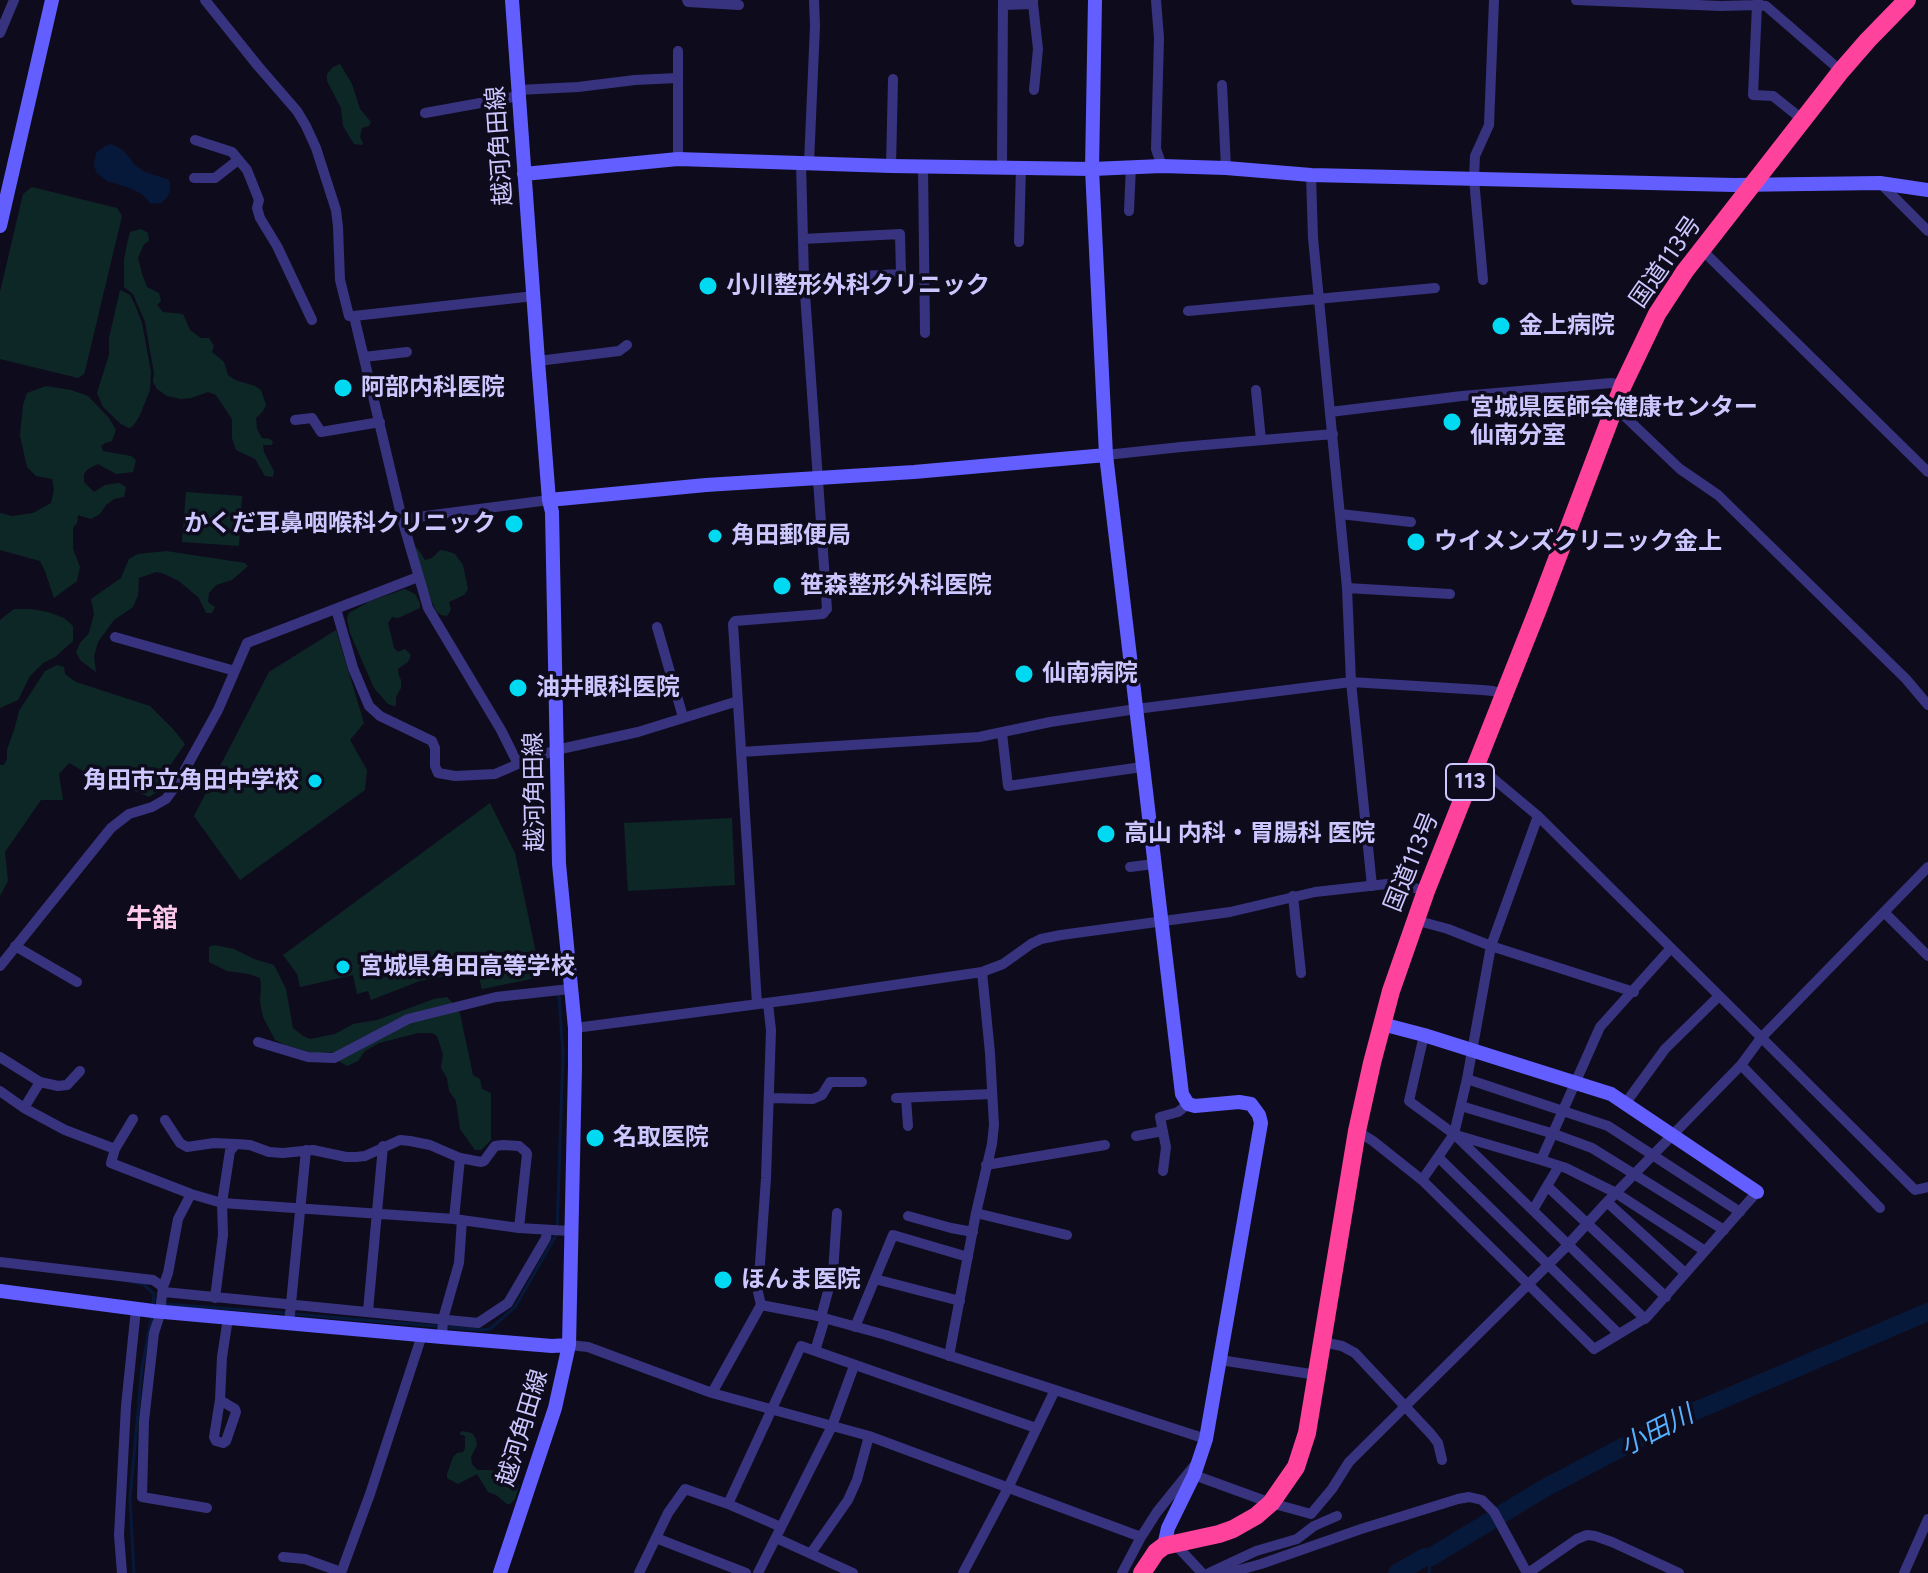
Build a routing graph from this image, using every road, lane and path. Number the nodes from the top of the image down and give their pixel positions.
1 (14, 0) edge
2 (52, 0) edge
3 (205, 0) edge
4 (512, 0) edge
5 (687, 0) edge
6 (814, 0) edge
7 (1095, 0) edge
8 (1156, 0) edge
9 (1494, 0) edge
10 (1576, 0) edge
11 (1907, 0) edge
12 (1003, 2) edge
13 (1033, 2) edge
14 (1757, 2) edge
15 (1722, 3) edge
16 (739, 5) dead end
17 (0, 33) edge
18 (678, 51) dead end
19 (1841, 71) junction
20 (677, 78) junction
21 (893, 79) dead end
22 (1222, 85) dead end
23 (1034, 90) dead end
24 (518, 93) junction
25 (425, 113) dead end
26 (1803, 120) junction
27 (195, 140) dead end
28 (678, 159) junction
29 (238, 160) junction
30 (805, 163) junction
31 (891, 166) junction
32 (923, 166) junction
33 (1131, 166) junction
34 (1162, 166) junction
35 (1002, 167) junction
36 (1021, 167) junction
37 (1226, 168) junction
38 (1092, 169) junction
39 (524, 174) junction
40 (6, 175) edge
41 (1311, 175) junction
42 (194, 178) dead end
43 (1474, 179) junction
44 (1880, 183) junction
45 (1752, 185) junction
46 (1928, 190) edge
47 (1129, 211) dead end
48 (0, 226) edge
49 (1928, 231) edge
50 (803, 239) junction
51 (1019, 242) dead end
52 (1701, 249) junction
53 (804, 279) junction
54 (1483, 280) dead end
55 (1435, 288) dead end
56 (534, 296) junction
57 (1319, 300) junction
58 (1188, 311) dead end
59 (349, 316) dead end
60 (312, 320) dead end
61 (925, 333) dead end
62 (627, 345) dead end
63 (407, 352) dead end
64 (364, 357) junction
65 (538, 361) junction
66 (1623, 385) junction
67 (1256, 390) dead end
68 (1615, 407) junction
69 (1330, 412) junction
70 (295, 420) dead end
71 (380, 422) junction
72 (1333, 434) junction
73 (1261, 440) junction
74 (1106, 455) junction
75 (1928, 472) edge
76 (817, 478) junction
77 (549, 500) junction
78 (1340, 514) junction
79 (402, 519) junction
80 (1411, 522) dead end
81 (418, 577) junction
82 (1347, 588) junction
83 (1450, 594) dead end
84 (336, 609) junction
85 (657, 627) dead end
86 (115, 637) dead end
87 (235, 671) junction
88 (1351, 682) junction
89 (1505, 695) junction
90 (738, 701) junction
91 (1928, 705) edge
92 (1136, 709) junction
93 (683, 717) junction
94 (1002, 733) junction
95 (556, 750) junction
96 (741, 752) junction
97 (518, 764) junction
98 (1477, 765) junction
99 (1142, 767) junction
100 (1538, 816) junction
101 (1154, 864) junction
102 (1130, 867) dead end
103 (1928, 867) edge
104 (1372, 886) junction
105 (1426, 891) junction
106 (1293, 896) junction
107 (1884, 912) junction
108 (1415, 920) junction
109 (1161, 921) junction
110 (15, 946) junction
111 (1491, 946) junction
112 (1671, 948) junction
113 (1928, 956) edge
114 (0, 966) edge
115 (982, 972) junction
116 (1301, 973) dead end
117 (77, 982) dead end
118 (570, 989) junction
119 (1634, 992) junction
120 (1719, 996) junction
121 (762, 1004) junction
122 (1382, 1024) junction
123 (575, 1028) junction
124 (1424, 1035) junction
125 (1761, 1038) junction
126 (258, 1042) dead end
127 (1471, 1051) junction
128 (0, 1057) edge
129 (1741, 1065) junction
130 (80, 1071) dead end
131 (1467, 1079) junction
132 (40, 1082) junction
133 (862, 1082) dead end
134 (1577, 1082) junction
135 (0, 1091) edge
136 (992, 1094) junction
137 (769, 1098) junction
138 (1188, 1104) junction
139 (1625, 1104) junction
140 (1461, 1106) junction
141 (24, 1108) junction
142 (1564, 1111) junction
143 (133, 1119) dead end
144 (165, 1120) dead end
145 (908, 1126) dead end
146 (1163, 1131) junction
147 (1357, 1131) junction
148 (1454, 1134) junction
149 (1554, 1134) junction
150 (1136, 1136) dead end
151 (1671, 1136) junction
152 (236, 1144) junction
153 (1105, 1145) dead end
154 (383, 1146) junction
155 (115, 1149) junction
156 (306, 1150) junction
157 (1652, 1156) junction
158 (1438, 1157) junction
159 (460, 1158) junction
160 (1541, 1160) junction
161 (986, 1165) junction
162 (1559, 1166) junction
163 (1163, 1171) dead end
164 (1635, 1174) junction
165 (1422, 1180) junction
166 (1547, 1186) junction
167 (1928, 1187) edge
168 (1757, 1192) joint
169 (1616, 1193) junction
170 (191, 1194) junction
171 (1607, 1202) junction
172 (222, 1203) junction
173 (302, 1207) junction
174 (1880, 1208) dead end
175 (1533, 1210) junction
176 (1740, 1212) junction
177 (378, 1213) junction
178 (837, 1213) dead end
179 (976, 1213) junction
180 (908, 1216) dead end
181 (458, 1219) junction
182 (1588, 1223) junction
183 (519, 1228) junction
184 (547, 1230) junction
185 (1724, 1230) junction
186 (570, 1231) junction
187 (973, 1232) junction
188 (1067, 1235) dead end
189 (1568, 1244) junction
190 (1705, 1251) junction
191 (968, 1257) junction
192 (0, 1262) edge
193 (1548, 1265) junction
194 (1685, 1273) junction
195 (875, 1279) junction
196 (1528, 1285) junction
197 (164, 1290) junction
198 (0, 1291) edge
199 (1666, 1297) junction
200 (215, 1298) junction
201 (960, 1301) junction
202 (292, 1305) junction
203 (761, 1305) junction
204 (136, 1309) junction
205 (368, 1311) junction
206 (162, 1312) junction
207 (228, 1318) junction
208 (823, 1318) junction
209 (443, 1319) junction
210 (1645, 1319) junction
211 (289, 1324) junction
212 (855, 1327) junction
213 (1619, 1334) junction
214 (422, 1335) junction
215 (442, 1337) junction
216 (1322, 1342) junction
217 (569, 1345) junction
218 (815, 1351) junction
219 (949, 1356) junction
220 (1220, 1360) junction
221 (854, 1366) junction
222 (1317, 1375) junction
223 (1055, 1390) junction
224 (712, 1393) junction
225 (220, 1400) dead end
226 (1405, 1406) junction
227 (773, 1410) junction
228 (832, 1426) junction
229 (1036, 1428) junction
230 (869, 1436) junction
231 (1206, 1439) junction
232 (1442, 1460) dead end
233 (1196, 1468) junction
234 (1008, 1488) junction
235 (1271, 1503) junction
236 (728, 1504) junction
237 (207, 1508) dead end
238 (1337, 1516) dead end
239 (1928, 1519) edge
240 (779, 1532) junction
241 (1141, 1537) junction
242 (656, 1538) junction
243 (1170, 1545) junction
244 (811, 1553) junction
245 (283, 1557) dead end
246 (122, 1573) edge
247 (341, 1573) edge
248 (500, 1573) edge
249 (639, 1573) edge
250 (746, 1573) edge
251 (758, 1573) edge
252 (853, 1573) edge
253 (963, 1573) edge
254 (1122, 1573) edge
255 (1142, 1573) edge
256 (1202, 1573) edge
257 (1209, 1573) edge
258 (1221, 1573) edge
259 (1528, 1573) edge
260 (1679, 1573) edge
261 (1904, 1573) edge

1 - 17 street
2 - 40 street
3 - 59 street
4 - 24 street, 越河角田線
5 - 16 street
6 - 30 street
7 - 38 street
8 - 34 street
9 - 43 street
10 - 15 street
11 - 19 highway, 国道113号 / 113
12 - 13 street
12 - 35 street
13 - 23 street
14 - 15 street
14 - 19 street
14 - 26 street
18 - 20 street
19 - 26 highway, 国道113号 / 113
20 - 24 street
20 - 28 street
21 - 31 street
22 - 37 street
24 - 25 street
24 - 39 street, 越河角田線
26 - 45 highway, 国道113号 / 113
27 - 29 street
28 - 30 street
28 - 39 street
29 - 42 street
29 - 60 street
30 - 31 street
30 - 50 street
31 - 32 street
32 - 35 street
32 - 61 street
33 - 34 street
33 - 38 street
33 - 47 street
34 - 37 street
35 - 36 street
36 - 38 street
36 - 51 street
37 - 41 street
38 - 74 street
39 - 56 street, 越河角田線
40 - 48 street
41 - 43 street
41 - 57 street
43 - 45 street
43 - 54 street
44 - 45 street
44 - 46 street
44 - 49 street
45 - 52 highway, 国道113号 / 113
50 - 53 street
50 - 53 street
52 - 66 highway, 国道113号 / 113
52 - 75 street
53 - 76 street
55 - 57 street
56 - 64 street
56 - 65 street, 越河角田線
57 - 58 street
57 - 69 street
62 - 65 street
63 - 64 street
64 - 71 street
65 - 77 street, 越河角田線
66 - 68 highway, 国道113号 / 113
66 - 69 street
67 - 73 street
68 - 89 highway, 国道113号 / 113
68 - 91 street
69 - 72 street
70 - 71 street
71 - 79 street
72 - 73 street
72 - 78 street
73 - 74 street
74 - 76 street
74 - 92 street
76 - 77 street
76 - 90 street
77 - 79 street
77 - 95 street, 越河角田線
78 - 80 street
78 - 82 street
79 - 81 street
81 - 84 street
81 - 97 street
82 - 83 street
82 - 88 street
84 - 87 street
84 - 97 street
85 - 93 street
86 - 87 street
87 - 110 street
88 - 89 street
88 - 92 street
88 - 104 street
89 - 98 highway, 国道113号 / 113
90 - 93 street
90 - 96 street
92 - 94 street
92 - 99 street
93 - 95 street
94 - 96 street
94 - 99 street
95 - 97 street
95 - 118 street, 越河角田線
96 - 121 street
98 - 100 street
98 - 105 highway, 国道113号 / 113
99 - 101 street
100 - 111 street
100 - 112 street
101 - 102 street
101 - 109 street
103 - 107 street
104 - 105 street
104 - 106 street
105 - 108 highway, 国道113号 / 113
106 - 109 street
106 - 116 street
107 - 113 street
107 - 125 street
108 - 111 street
108 - 122 highway, 国道113号 / 113
109 - 115 street
109 - 138 street
110 - 114 street
110 - 117 street
111 - 119 street
111 - 127 street
112 - 119 street
112 - 120 street
115 - 121 street
115 - 136 street
118 - 123 street, 越河角田線
118 - 126 street
119 - 134 street
120 - 125 street
120 - 139 street
121 - 123 street
121 - 137 street
122 - 124 street
122 - 147 highway, 国道113号 / 113
123 - 186 street, 越河角田線
124 - 127 street
124 - 148 street
125 - 129 street
125 - 167 street
127 - 131 street
127 - 134 street
128 - 132 street
129 - 151 street
129 - 174 street
130 - 132 street
131 - 140 street
131 - 142 street
132 - 141 street
133 - 137 street
134 - 139 street
134 - 142 street
135 - 141 street
136 - 145 street
136 - 161 street
137 - 203 street
138 - 146 street
138 - 220 street
139 - 151 street
140 - 148 street
140 - 149 street
141 - 155 street
142 - 149 street
142 - 157 street
143 - 155 street
144 - 152 street
146 - 150 street
146 - 163 street
147 - 165 street
147 - 216 highway, 国道113号 / 113
148 - 158 street
148 - 160 street
148 - 175 street
149 - 160 street
149 - 164 street
151 - 157 street
151 - 168 street
152 - 156 street
152 - 172 street
153 - 161 street
154 - 156 street
154 - 159 street
154 - 177 street
155 - 170 street
156 - 173 street
157 - 164 street
157 - 176 street
158 - 165 street
158 - 193 street
159 - 181 street
159 - 183 street
160 - 162 street
161 - 179 street
162 - 166 street
162 - 169 street
164 - 169 street
164 - 185 street
165 - 196 street
166 - 175 street
166 - 182 street
168 - 176 street
169 - 171 street
169 - 190 street
170 - 172 street
170 - 197 street
171 - 182 street
171 - 194 street
172 - 173 street
172 - 200 street
173 - 177 street
173 - 202 street
175 - 189 street
176 - 185 street
177 - 181 street
177 - 205 street
178 - 208 street
179 - 187 street
179 - 188 street
180 - 187 street
181 - 183 street
181 - 209 street
182 - 189 street
182 - 199 street
183 - 184 street
184 - 186 street
184 - 209 street
185 - 190 street
186 - 217 street, 越河角田線
187 - 191 street
189 - 193 street
189 - 210 street
190 - 194 street
191 - 195 street
191 - 201 street
192 - 197 street
193 - 196 street
193 - 213 street
194 - 199 street
195 - 201 street
195 - 212 street
196 - 213 street
196 - 226 street
197 - 200 street
197 - 206 street
198 - 204 street
199 - 210 street
200 - 202 street
201 - 219 street
202 - 205 street
202 - 211 street
203 - 208 street
203 - 224 street
204 - 206 street
204 - 246 street
205 - 209 street
206 - 207 street
206 - 237 street
207 - 211 street
207 - 225 street
208 - 212 street
208 - 218 street
209 - 215 street
210 - 213 street
211 - 214 street
212 - 219 street
214 - 215 street
214 - 247 street
215 - 217 street
216 - 222 highway, 国道113号 / 113
216 - 226 street
217 - 224 street
217 - 248 street, 越河角田線
218 - 221 street
218 - 227 street
219 - 223 street
220 - 222 street
220 - 231 street
221 - 228 street
221 - 229 street
222 - 235 highway, 国道113号 / 113
223 - 229 street
223 - 231 street
224 - 227 street
226 - 232 street
226 - 235 street
227 - 228 street
227 - 236 street
228 - 230 street
228 - 240 street
229 - 234 street
230 - 234 street
230 - 244 street
231 - 233 street
233 - 235 street
233 - 241 street
233 - 243 street
234 - 241 street
234 - 253 street
235 - 243 highway, 国道113号 / 113
236 - 240 street
236 - 242 street
238 - 257 street
239 - 261 street
240 - 244 street
240 - 251 street
241 - 254 street
242 - 249 street
242 - 250 street
243 - 255 highway
243 - 256 street
244 - 252 street
245 - 247 street
258 - 259 street
259 - 260 street

